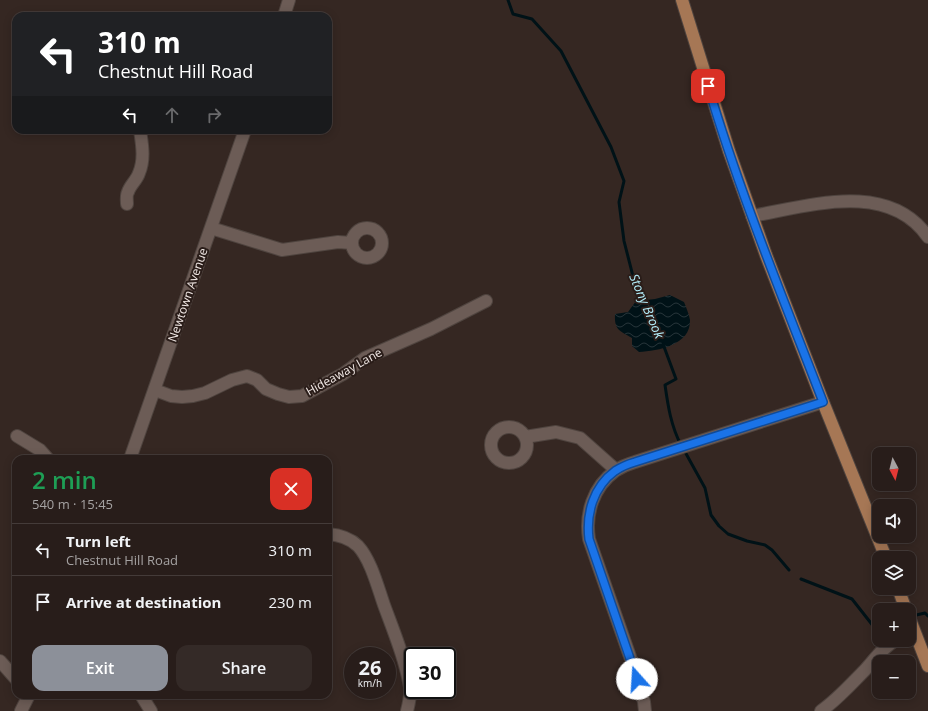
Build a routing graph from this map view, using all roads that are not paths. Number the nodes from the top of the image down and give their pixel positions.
1 (289, 0) edge
2 (682, 0) edge
3 (285, 12) edge
4 (140, 134) edge
5 (245, 134) edge
6 (127, 204) dead end
7 (752, 216) junction
8 (211, 228) junction
9 (928, 237) edge
10 (352, 243) dead end
11 (486, 301) dead end
12 (155, 390) junction
13 (823, 402) junction
14 (17, 436) dead end
15 (525, 437) dead end
16 (44, 455) edge
17 (131, 455) edge
18 (616, 470) junction
19 (332, 535) edge
20 (883, 551) edge
21 (916, 639) edge
22 (885, 647) edge
23 (0, 661) edge
24 (928, 666) edge
25 (12, 674) edge
26 (27, 699) edge
27 (144, 699) edge
28 (21, 711) edge
29 (152, 711) edge
30 (407, 711) edge
31 (645, 711) edge
32 (821, 711) edge

1 - 3 street
2 - 7 main road
4 - 6 street
5 - 8 street, Newtown Avenue
7 - 9 street
7 - 13 main road
8 - 10 street
8 - 12 street, Newtown Avenue
11 - 12 street, Hideaway Lane
12 - 17 street, Newtown Avenue
13 - 18 street
13 - 20 main road
14 - 16 street
15 - 18 street
18 - 31 street
19 - 30 street
21 - 24 main road
22 - 32 street
23 - 25 street
26 - 28 street
27 - 29 street

